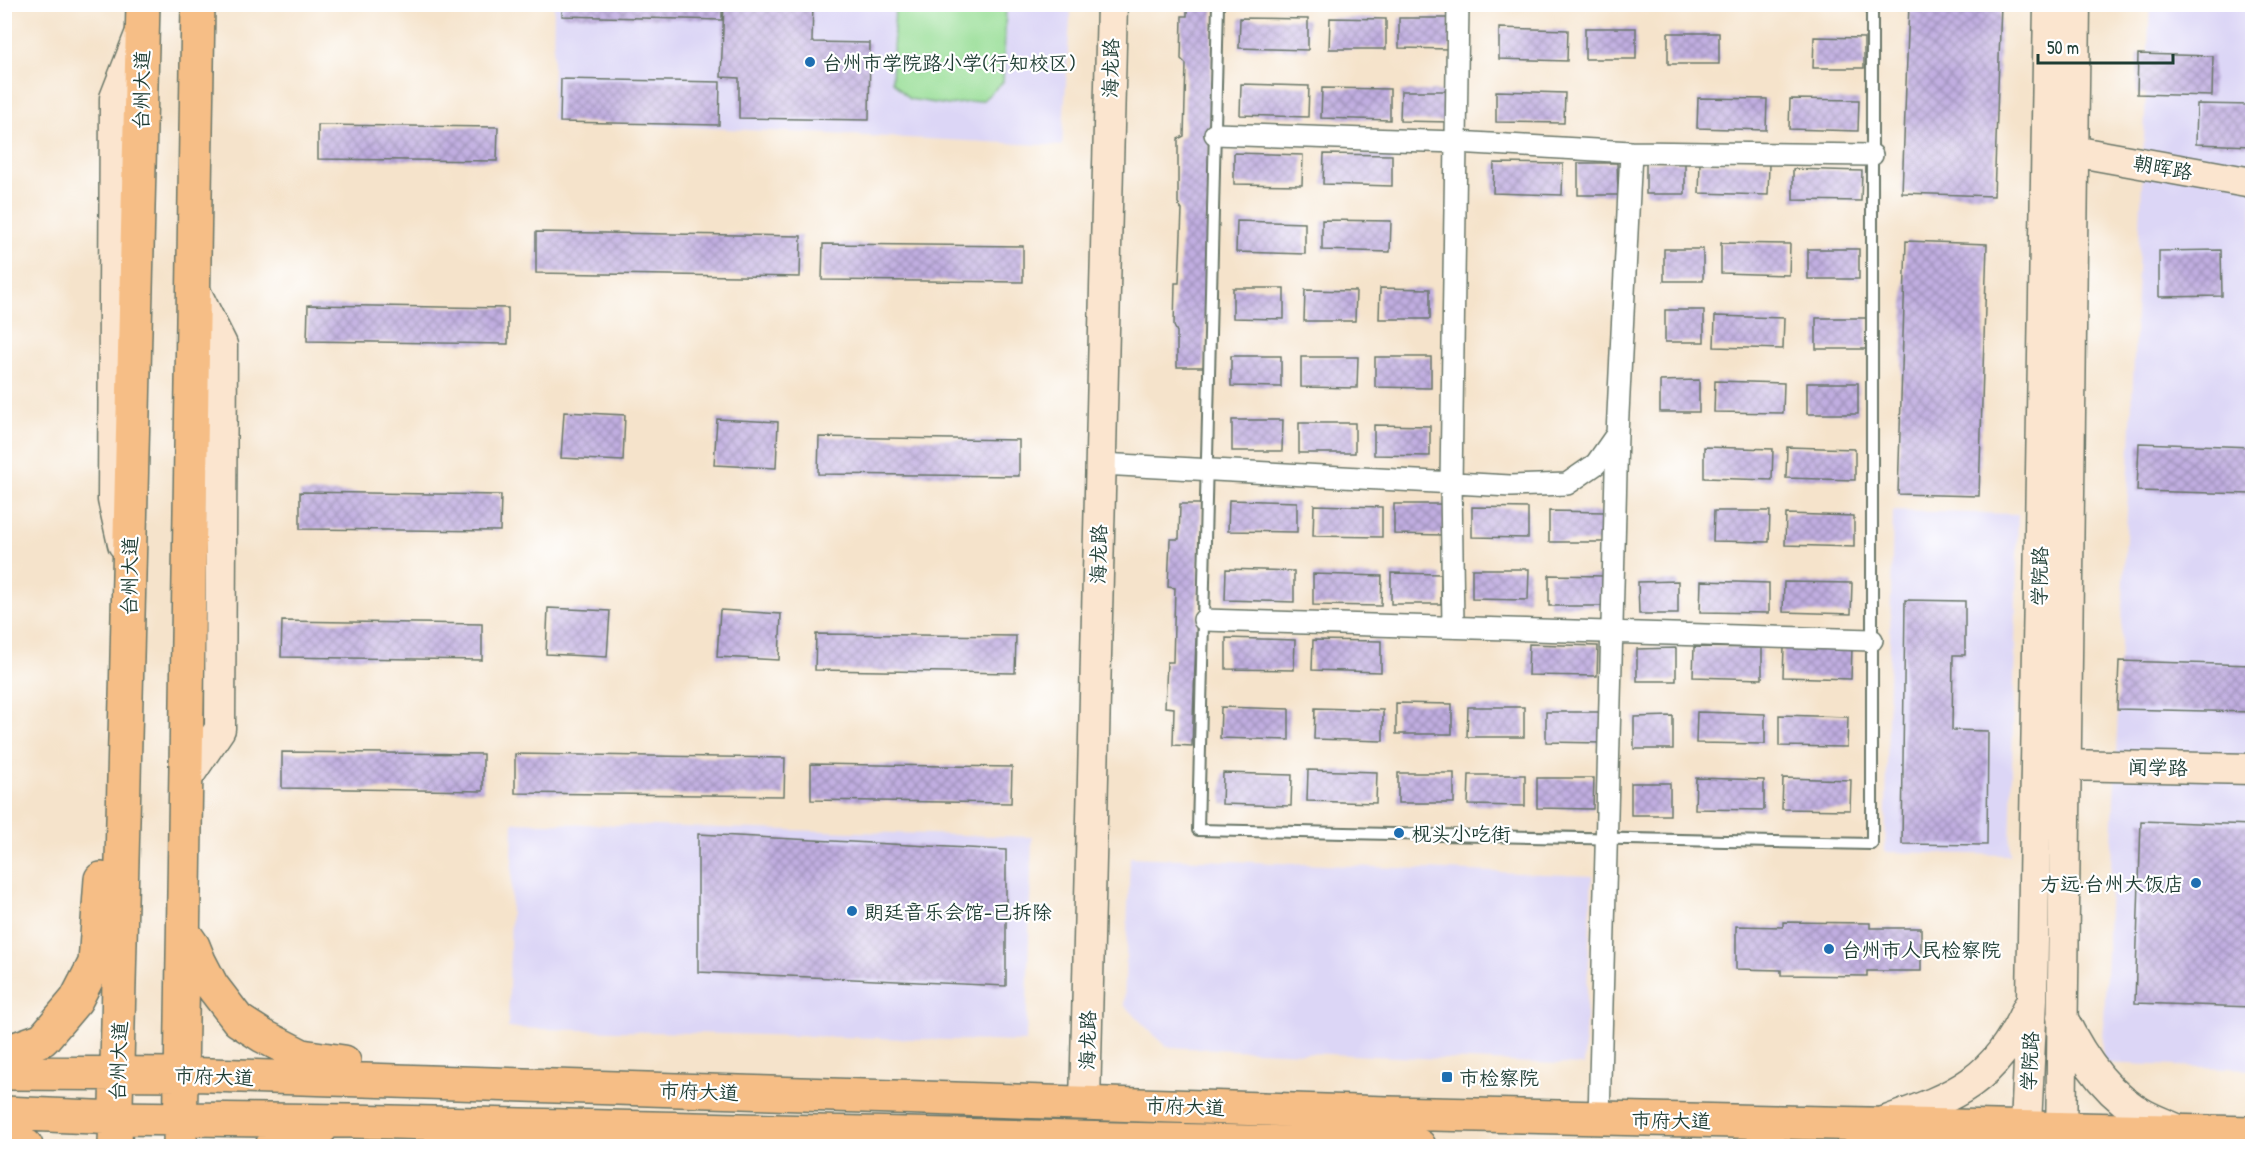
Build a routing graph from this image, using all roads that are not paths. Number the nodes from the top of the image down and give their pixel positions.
1 (198, 4) edge
2 (1112, 4) edge
3 (1218, 4) edge
4 (1458, 4) edge
5 (1872, 4) edge
6 (2049, 4) edge
7 (2075, 4) edge
8 (143, 16) edge
9 (1215, 134) junction
10 (1456, 142) junction
11 (2073, 151) junction
12 (1631, 152) junction
13 (1872, 155) junction
14 (2253, 183) edge
15 (1617, 434) junction
16 (1101, 464) junction
17 (1207, 470) junction
18 (1451, 483) junction
19 (1204, 620) junction
20 (1453, 627) junction
21 (1612, 633) junction
22 (1872, 640) junction
23 (127, 675) junction
24 (2064, 765) junction
25 (2253, 769) edge
26 (1606, 839) junction
27 (183, 932) junction
28 (2032, 999) junction
29 (2061, 1014) junction
30 (4, 1053) edge
31 (4, 1073) edge
32 (180, 1074) junction
33 (118, 1075) junction
34 (538, 1086) junction
35 (1085, 1103) junction
36 (4, 1113) edge
37 (1599, 1118) junction
38 (350, 1121) junction
39 (1876, 1125) junction
40 (115, 1132) edge
41 (180, 1132) edge
42 (2184, 1132) junction
43 (2253, 1133) edge
44 (2025, 1138) edge
45 (2061, 1138) edge
46 (4, 1142) edge
47 (26, 1146) edge
48 (272, 1146) edge
49 (1419, 1146) edge

1 - 27 main road
2 - 16 main road, 海龙路
3 - 9 lane
4 - 10 street
5 - 13 lane
6 - 28 main road, 学院路
7 - 11 main road, 学院路
8 - 23 main road, 台州大道
9 - 10 street
9 - 17 lane
10 - 12 street
10 - 18 street
11 - 14 main road, 朝晖路
11 - 24 main road, 学院路
12 - 13 street
12 - 15 street
13 - 22 lane
15 - 18 street
15 - 21 street
16 - 17 street
16 - 35 main road, 海龙路
17 - 18 street
17 - 19 lane
18 - 20 street
19 - 20 street
19 - 26 lane
20 - 21 street
21 - 22 street
21 - 26 street
22 - 26 lane
23 - 30 main road
23 - 33 main road, 台州大道
24 - 25 main road, 闻学路
24 - 29 main road, 学院路
26 - 37 street
27 - 32 main road
27 - 34 main road
28 - 39 main road
28 - 44 main road, 学院路
29 - 42 main road
29 - 45 main road, 学院路
31 - 33 main road, 市府大道
32 - 33 main road, 市府大道
32 - 34 main road, 市府大道
32 - 41 main road
33 - 40 main road, 台州大道
34 - 35 main road, 市府大道
35 - 37 main road, 市府大道
36 - 40 main road, 市府大道
37 - 39 main road, 市府大道
38 - 41 main road, 市府大道
38 - 48 main road
38 - 49 main road, 市府大道
39 - 44 main road, 市府大道
40 - 41 main road, 市府大道
42 - 43 main road, 市府大道
42 - 45 main road, 市府大道
44 - 45 main road, 市府大道
46 - 47 main road

